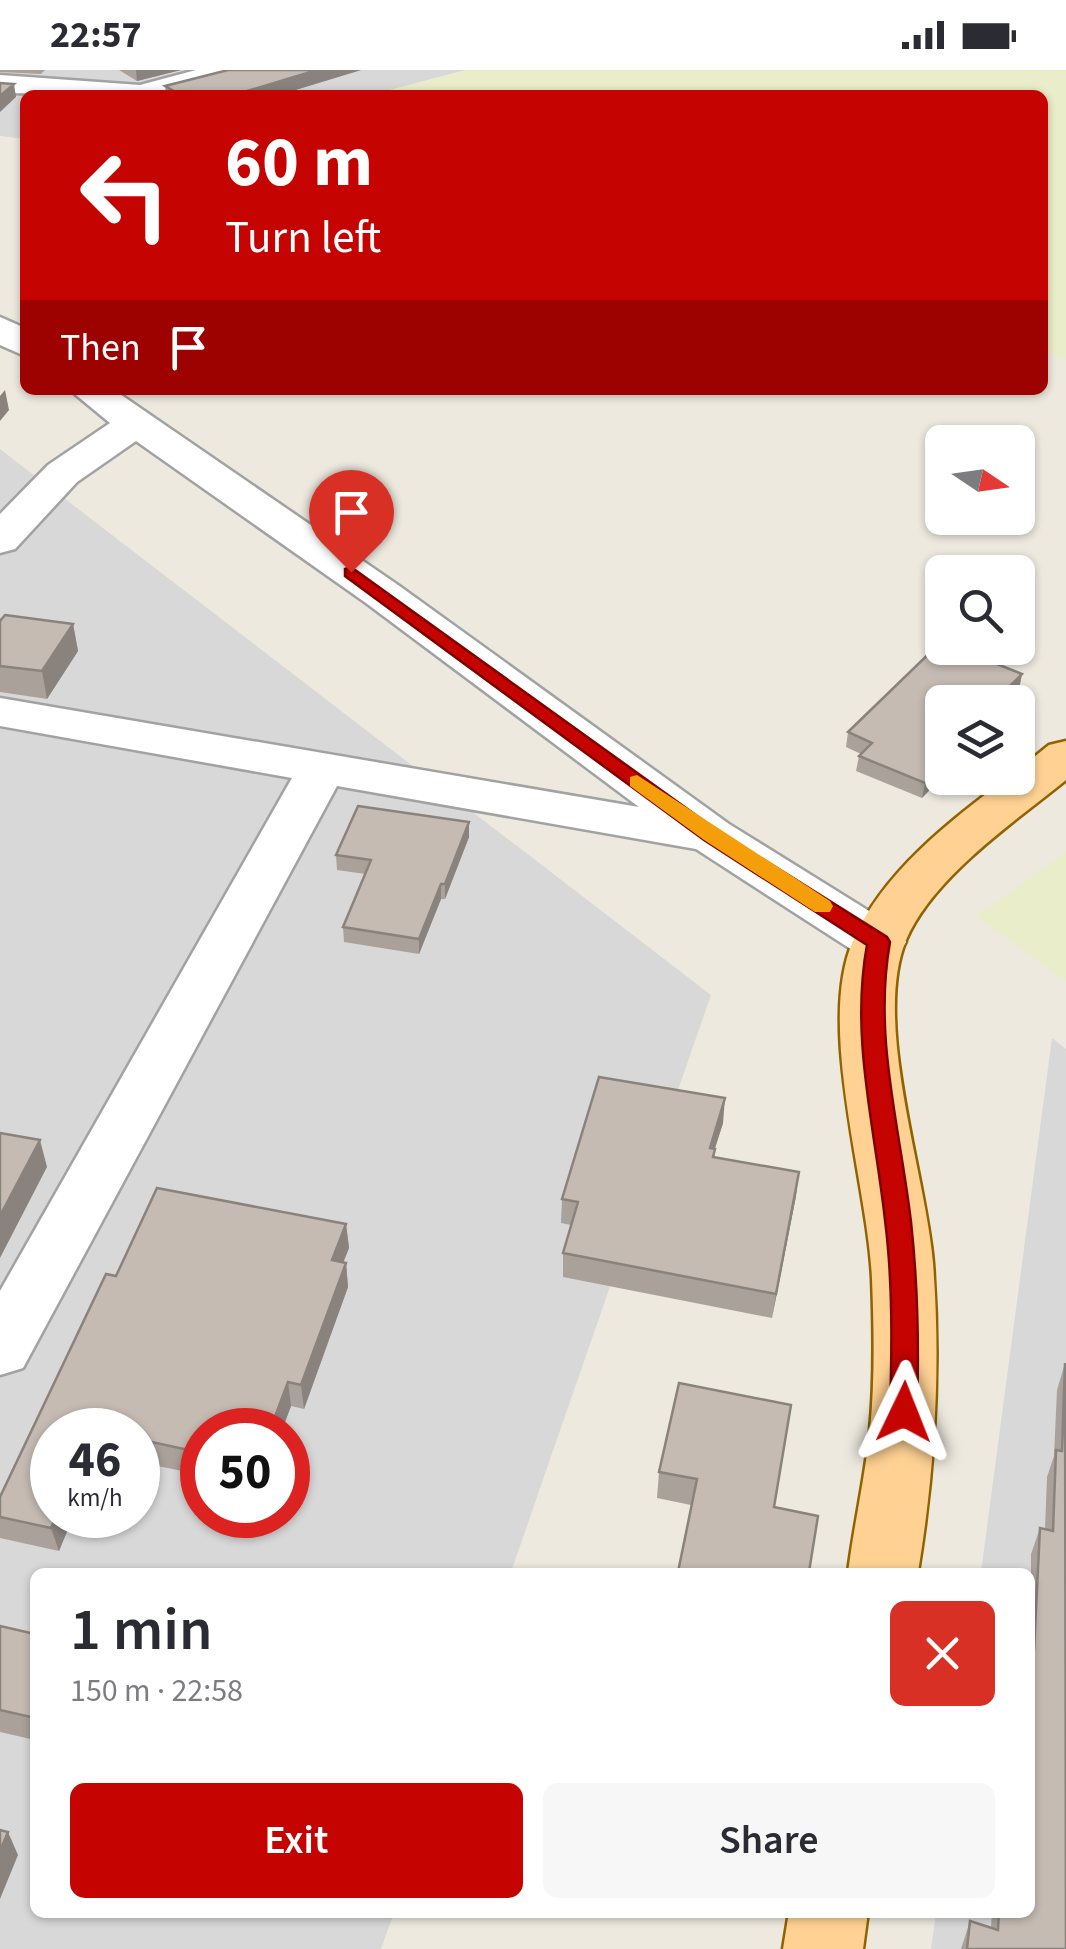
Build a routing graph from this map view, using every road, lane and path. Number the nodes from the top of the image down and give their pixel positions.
1 (229, 70) edge
2 (0, 84) edge
3 (85, 90) edge
4 (156, 90) edge
5 (97, 395) edge
6 (138, 424) junction
7 (0, 540) edge
8 (0, 712) edge
9 (1066, 756) edge
10 (322, 768) junction
11 (711, 836) junction
12 (879, 942) junction
13 (0, 1349) edge
14 (884, 1568) edge
15 (828, 1918) edge
16 (823, 1949) edge

1 - 4 street
2 - 3 street
5 - 6 street
6 - 7 street
6 - 11 street
8 - 10 street
9 - 12 main road
10 - 11 street
10 - 13 street
11 - 12 street
12 - 14 main road
15 - 16 main road

